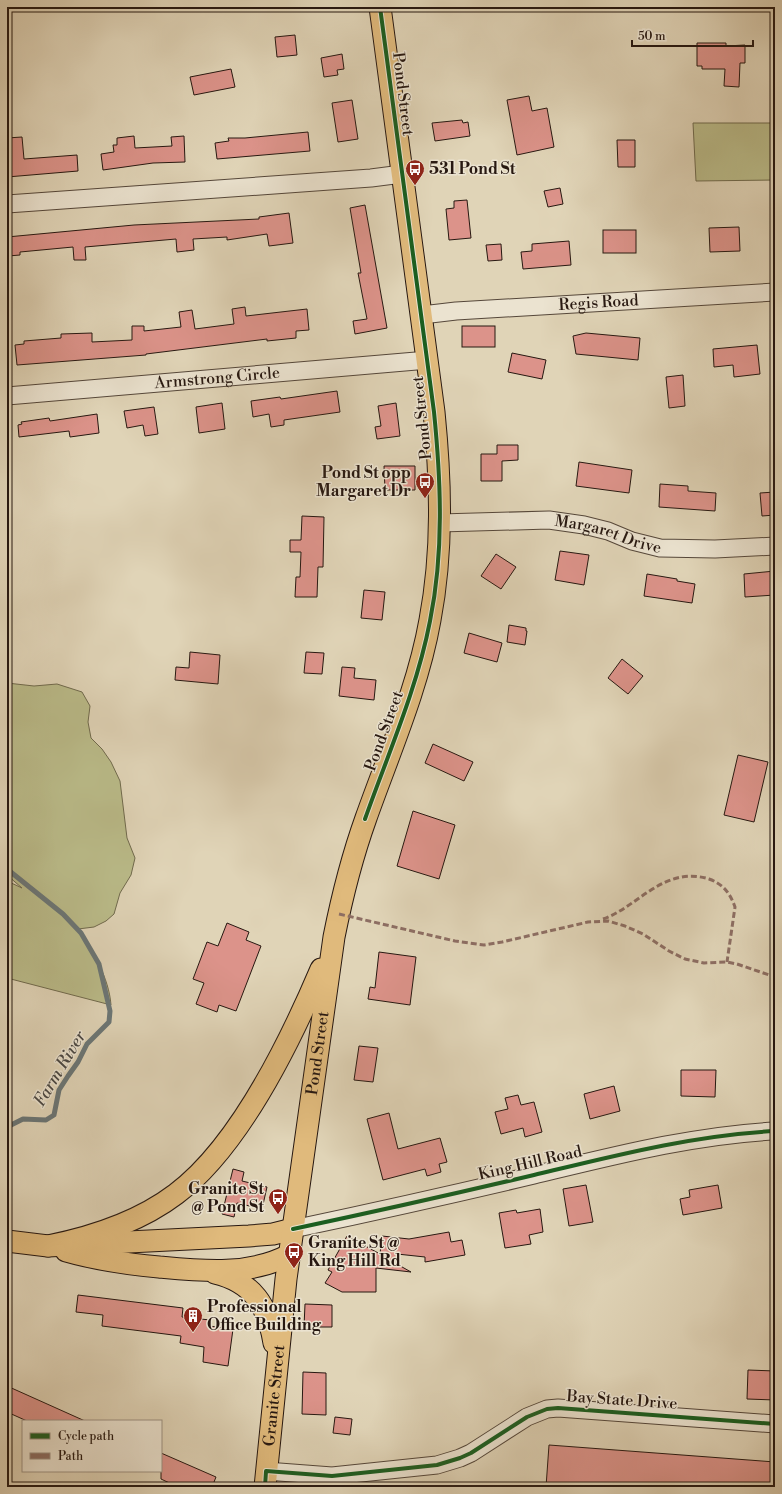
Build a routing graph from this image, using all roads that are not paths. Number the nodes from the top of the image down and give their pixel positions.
1 (380, 7) edge
2 (402, 174) junction
3 (7, 204) edge
4 (775, 292) edge
5 (422, 315) junction
6 (428, 360) junction
7 (7, 396) edge
8 (440, 523) junction
9 (775, 546) edge
10 (334, 937) junction
11 (775, 1131) edge
12 (293, 1229) junction
13 (7, 1241) edge
14 (48, 1246) junction
15 (289, 1256) junction
16 (201, 1270) junction
17 (276, 1370) junction
18 (775, 1424) edge
19 (266, 1479) edge

1 - 2 main road, Pond Street
2 - 3 street
2 - 5 main road, Pond Street
4 - 5 street, Regis Road
5 - 6 main road, Pond Street
6 - 7 street, Armstrong Circle
6 - 8 main road, Pond Street
8 - 9 street, Margaret Drive
8 - 10 main road, Pond Street
10 - 12 main road, Pond Street
10 - 14 main road
11 - 12 street, King Hill Road
12 - 14 main road
12 - 15 main road, Pond Street
13 - 14 main road
14 - 16 main road
15 - 16 main road
15 - 17 main road, Granite Street
16 - 17 main road
17 - 19 main road, Granite Street
18 - 19 street, Bay State Drive

